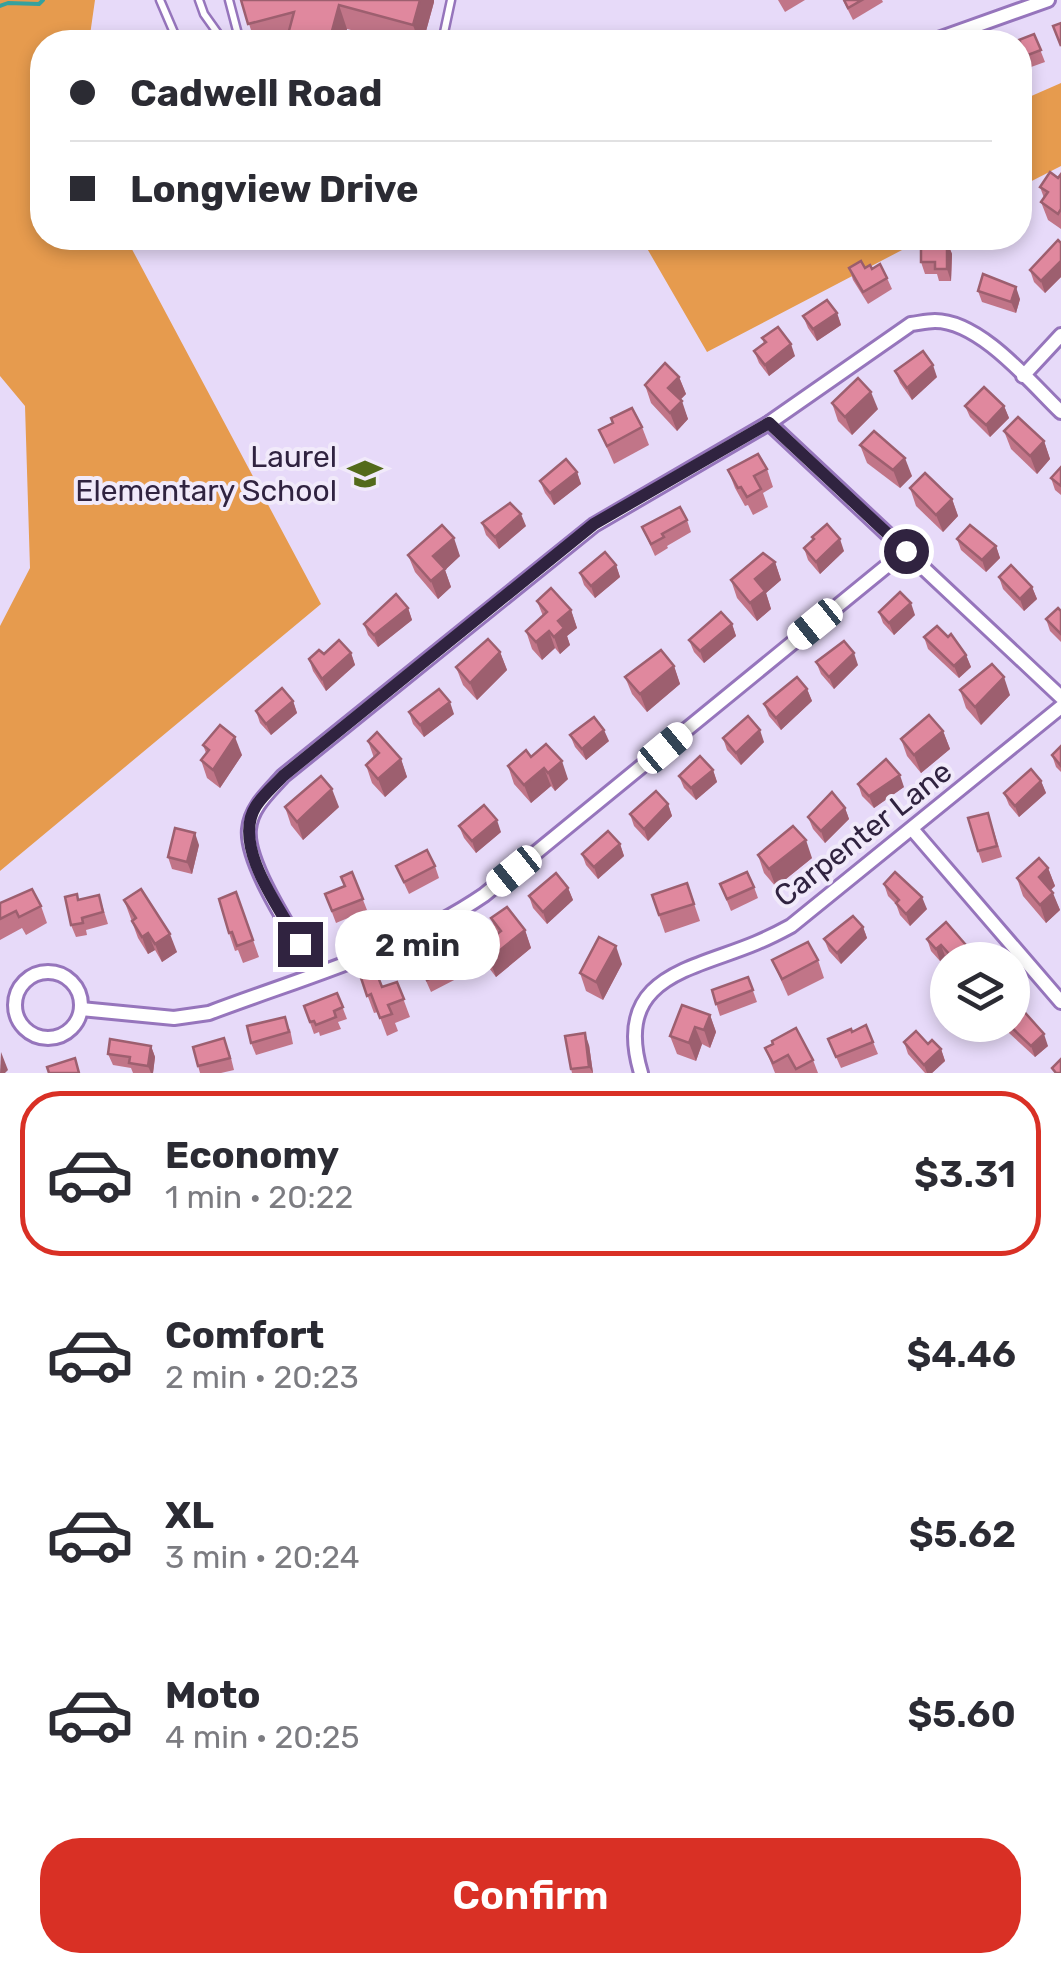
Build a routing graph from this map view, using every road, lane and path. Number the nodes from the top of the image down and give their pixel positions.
1 (160, 0) edge
2 (199, 0) edge
3 (230, 0) edge
4 (452, 0) edge
5 (1048, 0) edge
6 (173, 30) edge
7 (215, 30) edge
8 (237, 30) edge
9 (445, 30) edge
10 (964, 30) edge
11 (1061, 334) edge
12 (1023, 376) junction
13 (1061, 412) edge
14 (769, 423) junction
15 (906, 551) junction
16 (1061, 696) edge
17 (1061, 707) edge
18 (912, 829) junction
19 (316, 973) junction
20 (1061, 1002) edge
21 (81, 1009) junction
22 (641, 1073) edge

1 - 6 lane
2 - 7 lane
3 - 8 lane
4 - 9 lane
5 - 10 street
11 - 12 street
12 - 13 street
12 - 14 street
14 - 15 street
14 - 19 street
15 - 16 street
15 - 19 street
17 - 18 street, Carpenter Lane
18 - 20 street
18 - 22 street, Carpenter Lane
19 - 21 street
21 - 21 street

